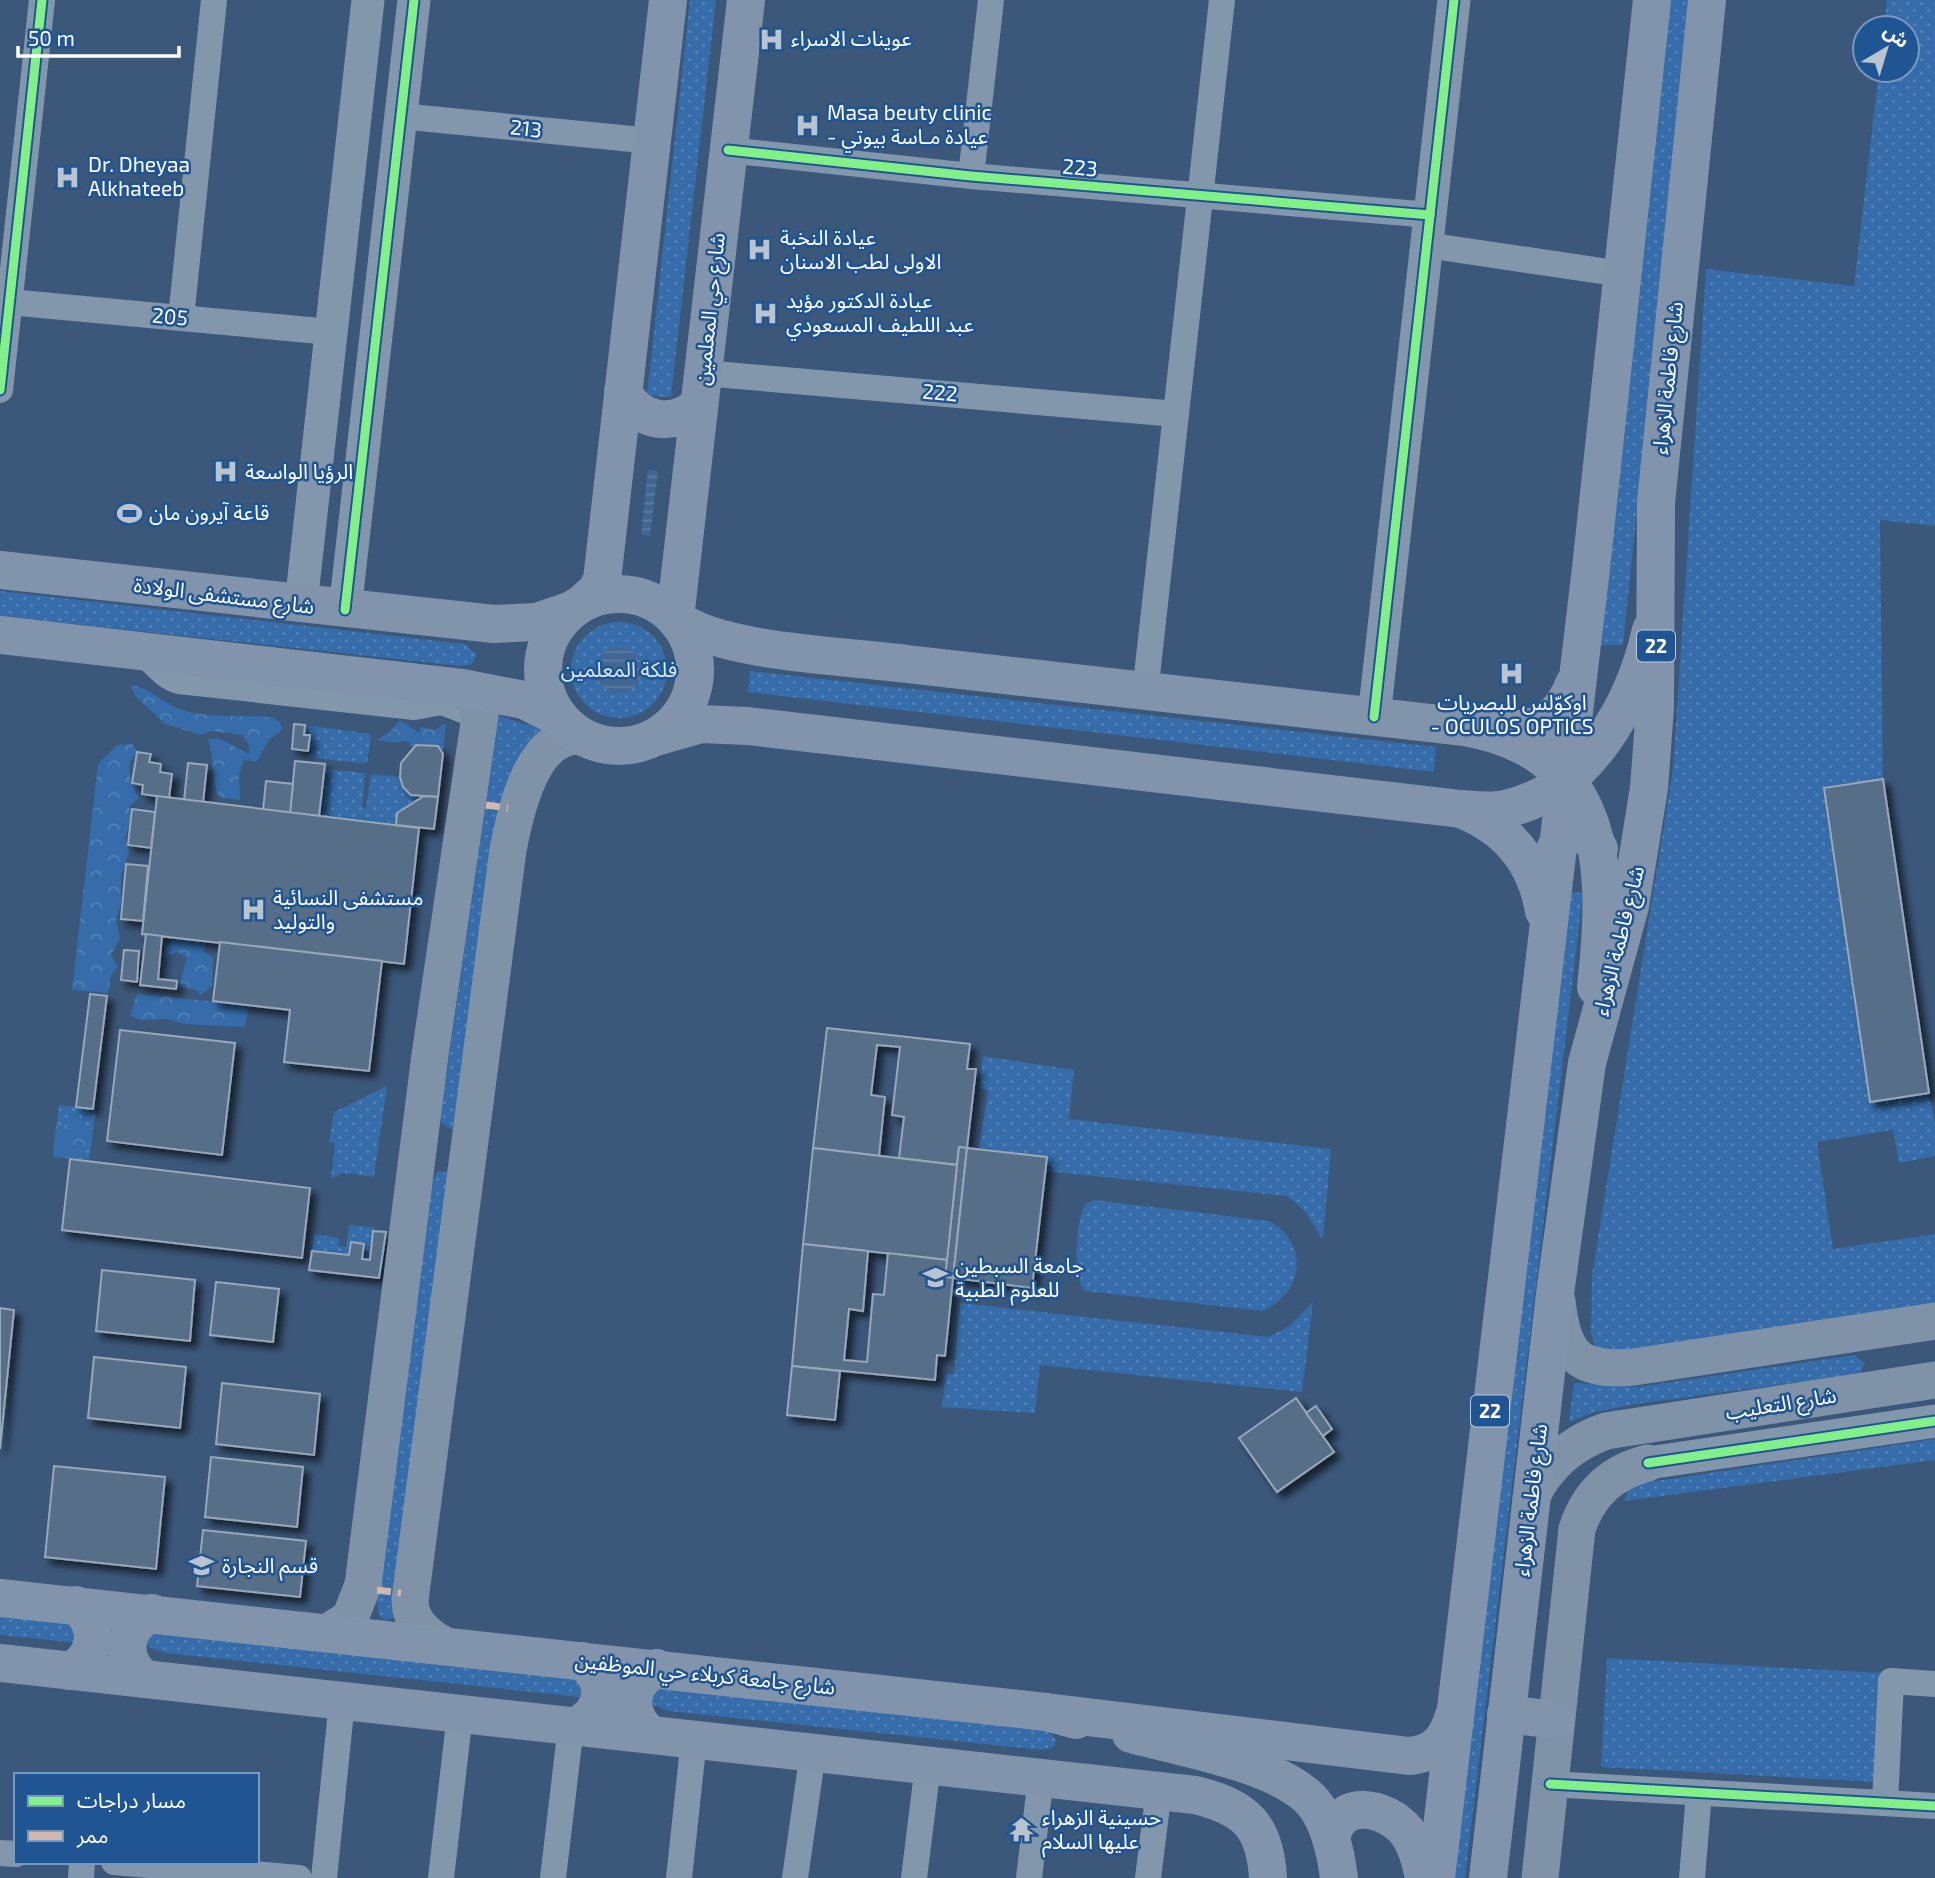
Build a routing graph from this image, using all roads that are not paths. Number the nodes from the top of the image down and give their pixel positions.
1 (42, 0) edge
2 (214, 0) edge
3 (368, 0) edge
4 (414, 0) edge
5 (668, 0) edge
6 (746, 0) edge
7 (991, 0) edge
8 (1222, 0) edge
9 (1454, 0) edge
10 (1652, 0) edge
11 (1707, 0) edge
12 (401, 116) junction
13 (652, 141) junction
14 (728, 150) junction
15 (971, 176) junction
16 (1200, 195) junction
17 (1428, 230) junction
18 (1622, 274) junction
19 (9, 302) junction
20 (181, 318) junction
21 (331, 332) junction
22 (701, 389) junction
23 (0, 390) edge
24 (623, 392) junction
25 (1176, 414) junction
26 (308, 541) junction
27 (352, 545) junction
28 (0, 570) edge
29 (1655, 602) junction
30 (301, 604) junction
31 (579, 605) junction
32 (345, 610) junction
33 (675, 618) junction
34 (0, 635) edge
35 (133, 651) junction
36 (1579, 665) junction
37 (462, 688) junction
38 (1145, 693) junction
39 (1374, 717) junction
40 (570, 727) junction
41 (1465, 727) junction
42 (478, 730) junction
43 (659, 736) junction
44 (1530, 749) junction
45 (1565, 781) junction
46 (1510, 808) junction
47 (1461, 809) junction
48 (1556, 847) junction
49 (1599, 849) junction
50 (1544, 943) junction
51 (1587, 1063) junction
52 (423, 1115) junction
53 (474, 1128) junction
54 (415, 1173) junction
55 (467, 1178) junction
56 (1556, 1286) junction
57 (1919, 1323) edge
58 (1845, 1335) junction
59 (1925, 1382) edge
60 (1853, 1393) junction
61 (1935, 1421) edge
62 (1648, 1464) joint
63 (1531, 1498) junction
64 (0, 1598) edge
65 (76, 1605) junction
66 (152, 1614) junction
67 (328, 1632) junction
68 (444, 1645) junction
69 (582, 1661) junction
70 (0, 1663) edge
71 (657, 1668) junction
72 (70, 1671) junction
73 (144, 1679) junction
74 (1935, 1684) edge
75 (342, 1701) junction
76 (1456, 1706) junction
77 (1046, 1712) junction
78 (460, 1714) junction
79 (1506, 1714) junction
80 (1556, 1720) junction
81 (574, 1726) junction
82 (650, 1734) junction
83 (694, 1739) junction
84 (813, 1752) junction
85 (928, 1765) junction
86 (1041, 1777) junction
87 (1550, 1784) junction
88 (1159, 1790) junction
89 (1699, 1793) junction
90 (1885, 1803) junction
91 (1935, 1806) edge
92 (1331, 1839) junction
93 (127, 1864) edge
94 (194, 1874) edge
95 (299, 1878) edge
96 (324, 1878) edge
97 (442, 1878) edge
98 (553, 1878) edge
99 (679, 1878) edge
100 (795, 1878) edge
101 (914, 1878) edge
102 (1029, 1878) edge
103 (1149, 1878) edge
104 (1268, 1878) edge
105 (1339, 1878) edge
106 (1424, 1878) edge
107 (1436, 1878) edge
108 (1488, 1878) edge
109 (1540, 1878) edge
110 (1692, 1878) edge

1 - 19 street
2 - 20 street
3 - 21 street
4 - 12 street
5 - 13 main road
6 - 14 main road, شارع حي المعلمين
7 - 15 street
8 - 16 street
9 - 17 street
10 - 18 main road, 22
11 - 29 main road, شارع فاطمة الزهراء / 22
12 - 13 street, 213
12 - 27 street
13 - 24 main road
14 - 15 street, 223
14 - 22 main road, شارع حي المعلمين
15 - 16 street, 223
16 - 17 street, 223
16 - 25 street
17 - 18 street, 223
17 - 39 street
18 - 36 main road, 22
19 - 20 street, 205
19 - 23 street
20 - 21 street, 205
21 - 26 street
22 - 24 main road
22 - 25 street, 222
22 - 33 main road, شارع حي المعلمين
24 - 31 main road
25 - 38 street
26 - 27 street
26 - 30 street
27 - 32 street
28 - 30 main road, شارع مستشفى الولادة
29 - 45 main road
29 - 51 main road, شارع فاطمة الزهراء / 22
30 - 32 main road, شارع مستشفى الولادة
31 - 32 main road, شارع مستشفى الولادة
31 - 33 main road
31 - 40 main road
33 - 38 main road
33 - 43 main road
34 - 35 main road
35 - 37 main road
35 - 42 street
36 - 41 main road
36 - 45 main road, 22
37 - 40 main road
37 - 42 main road
38 - 39 main road
39 - 41 main road
40 - 43 main road
40 - 53 main road
41 - 44 main road
42 - 52 main road
43 - 47 main road
44 - 45 main road
44 - 46 main road
45 - 46 main road
45 - 48 main road, 22
45 - 49 main road
46 - 47 main road
47 - 50 main road
48 - 49 main road
48 - 50 main road, 22
49 - 51 main road
50 - 76 main road, 22
51 - 56 main road, شارع فاطمة الزهراء / 22
52 - 53 main road
52 - 54 main road
53 - 55 main road
54 - 55 main road
54 - 67 main road
55 - 68 main road
56 - 58 main road
56 - 63 main road, شارع فاطمة الزهراء / 22
57 - 58 main road
57 - 59 main road
58 - 60 main road
59 - 60 main road, شارع التعليب
60 - 63 main road, شارع التعليب
61 - 62 street
62 - 80 main road
63 - 79 main road, شارع فاطمة الزهراء / 22
64 - 65 main road, شارع جامعة كربلاء حي الموظفين
65 - 66 main road, شارع جامعة كربلاء حي الموظفين
65 - 72 main road
66 - 67 main road, شارع جامعة كربلاء حي الموظفين
66 - 73 main road
67 - 68 main road, شارع جامعة كربلاء حي الموظفين
68 - 69 main road, شارع جامعة كربلاء حي الموظفين
69 - 71 main road, شارع جامعة كربلاء حي الموظفين
69 - 81 main road
70 - 72 main road
71 - 77 main road, شارع جامعة كربلاء حي الموظفين
71 - 82 main road
72 - 73 main road
73 - 75 main road
74 - 90 street
75 - 78 main road
75 - 96 street
76 - 77 main road
76 - 107 main road, 22
77 - 92 main road, شارع جامعة كربلاء حي الموظفين
78 - 81 main road
78 - 97 street
79 - 80 main road
79 - 108 main road, شارع فاطمة الزهراء / 22
80 - 87 main road
81 - 82 main road
81 - 98 street
82 - 83 main road
83 - 84 main road
83 - 99 street
84 - 85 main road
84 - 100 street
85 - 86 main road
85 - 101 street
86 - 88 main road
86 - 102 street
87 - 89 street
87 - 109 main road
88 - 103 street
88 - 104 main road
89 - 90 street
89 - 110 street
90 - 91 street
92 - 105 main road, شارع جامعة كربلاء حي الموظفين
92 - 106 main road
93 - 94 street
94 - 95 street

